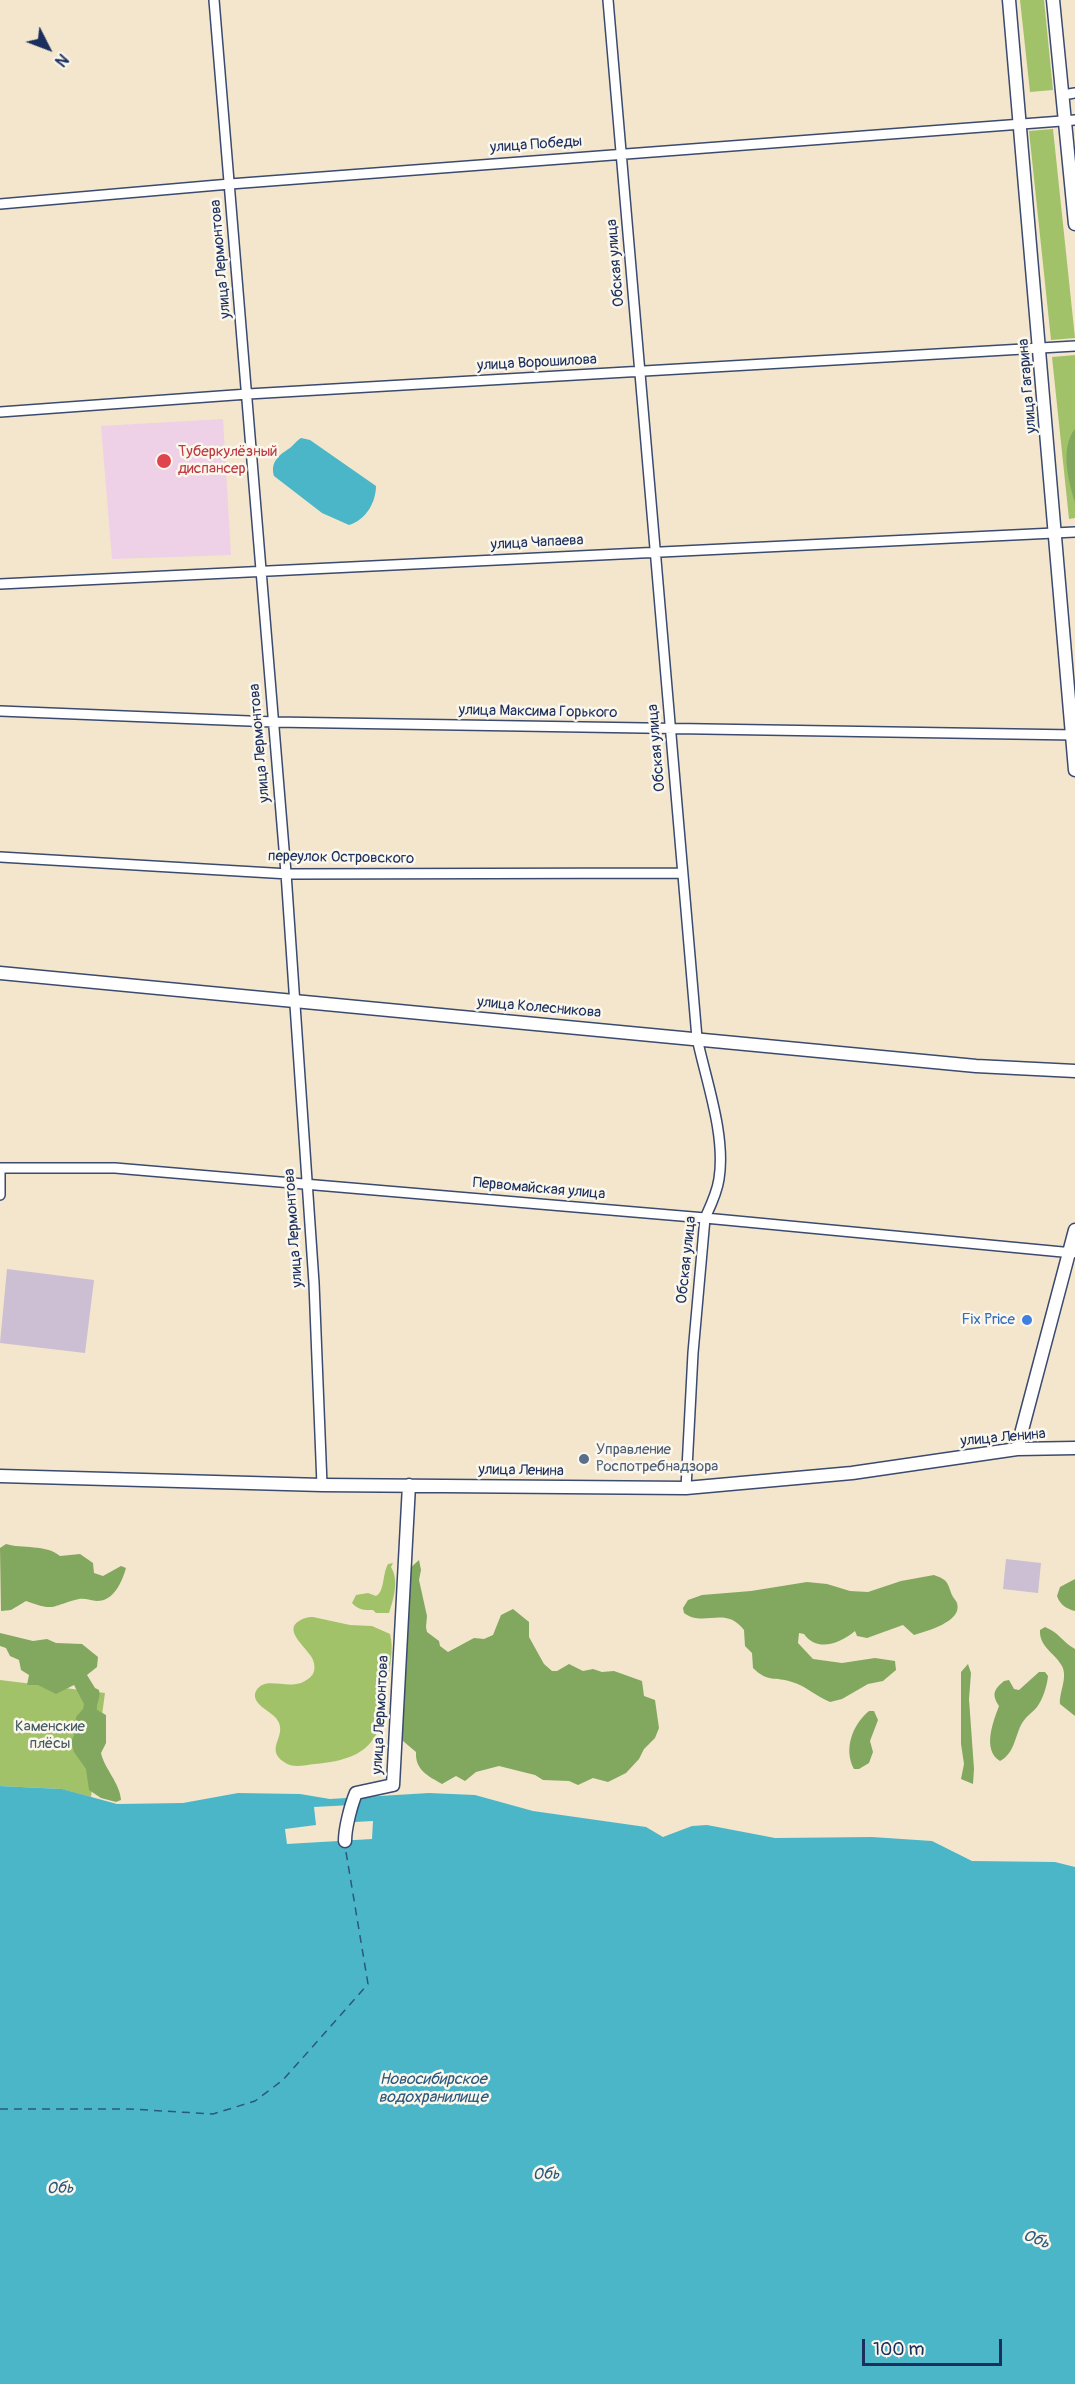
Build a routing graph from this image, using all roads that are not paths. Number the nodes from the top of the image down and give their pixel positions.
1 (214, 0) edge
2 (608, 0) edge
3 (1009, 0) edge
4 (1053, 0) edge
5 (1069, 94) edge
6 (1070, 120) edge
7 (1021, 123) junction
8 (622, 154) junction
9 (230, 184) junction
10 (0, 204) edge
11 (1075, 224) edge
12 (1075, 346) edge
13 (1039, 348) junction
14 (641, 372) junction
15 (248, 394) junction
16 (0, 412) edge
17 (1075, 532) edge
18 (1056, 533) junction
19 (656, 552) junction
20 (262, 571) junction
21 (0, 584) edge
22 (0, 711) edge
23 (274, 722) junction
24 (670, 729) junction
25 (1073, 735) edge
26 (1075, 770) edge
27 (0, 857) edge
28 (286, 873) junction
29 (682, 873) junction
30 (0, 973) edge
31 (294, 999) junction
32 (697, 1038) junction
33 (1075, 1071) edge
34 (0, 1170) edge
35 (306, 1185) junction
36 (0, 1195) edge
37 (705, 1218) junction
38 (1075, 1230) edge
39 (1072, 1253) edge
40 (1075, 1448) edge
41 (1017, 1449) junction
42 (0, 1476) edge
43 (322, 1485) junction
44 (409, 1485) junction
45 (686, 1488) junction
46 (345, 1841) dead end

1 - 9 street, улица Лермонтова
2 - 8 street, Обская улица
3 - 7 street, улица Гагарина
4 - 5 street
5 - 6 street
6 - 7 street, улица Победы
6 - 11 street
7 - 8 street, улица Победы
7 - 13 street, улица Гагарина
8 - 9 street, улица Победы
8 - 14 street, Обская улица
9 - 10 street, улица Победы
9 - 15 street, улица Лермонтова
12 - 13 street, улица Ворошилова
13 - 14 street, улица Ворошилова
13 - 18 street, улица Гагарина
14 - 15 street, улица Ворошилова
14 - 19 street, Обская улица
15 - 16 street, улица Ворошилова
15 - 20 street, улица Лермонтова
17 - 18 street, улица Чапаева
18 - 19 street, улица Чапаева
18 - 25 street, улица Гагарина
19 - 20 street, улица Чапаева
19 - 24 street, Обская улица
20 - 21 street, улица Чапаева
20 - 23 street, улица Лермонтова
22 - 23 street, улица Максима Горького
23 - 24 street, улица Максима Горького
23 - 28 street, улица Лермонтова
24 - 25 street, улица Максима Горького
24 - 29 street, Обская улица
25 - 26 street, улица Гагарина
27 - 28 street, переулок Островского
28 - 29 street, переулок Островского
28 - 31 street, улица Лермонтова
29 - 32 street, Обская улица
30 - 31 street, улица Колесникова
31 - 32 street, улица Колесникова
31 - 35 street, улица Лермонтова
32 - 33 street, улица Колесникова
32 - 37 street, Обская улица
34 - 35 street, Первомайская улица
34 - 36 street
35 - 37 street, Первомайская улица
35 - 43 street, улица Лермонтова
37 - 39 street, Первомайская улица
37 - 45 street, Обская улица
38 - 39 street
39 - 41 street
40 - 41 street, улица Ленина
41 - 45 street, улица Ленина
42 - 43 street, улица Ленина
43 - 44 street, улица Ленина
44 - 45 street, улица Ленина
44 - 46 street, улица Лермонтова

